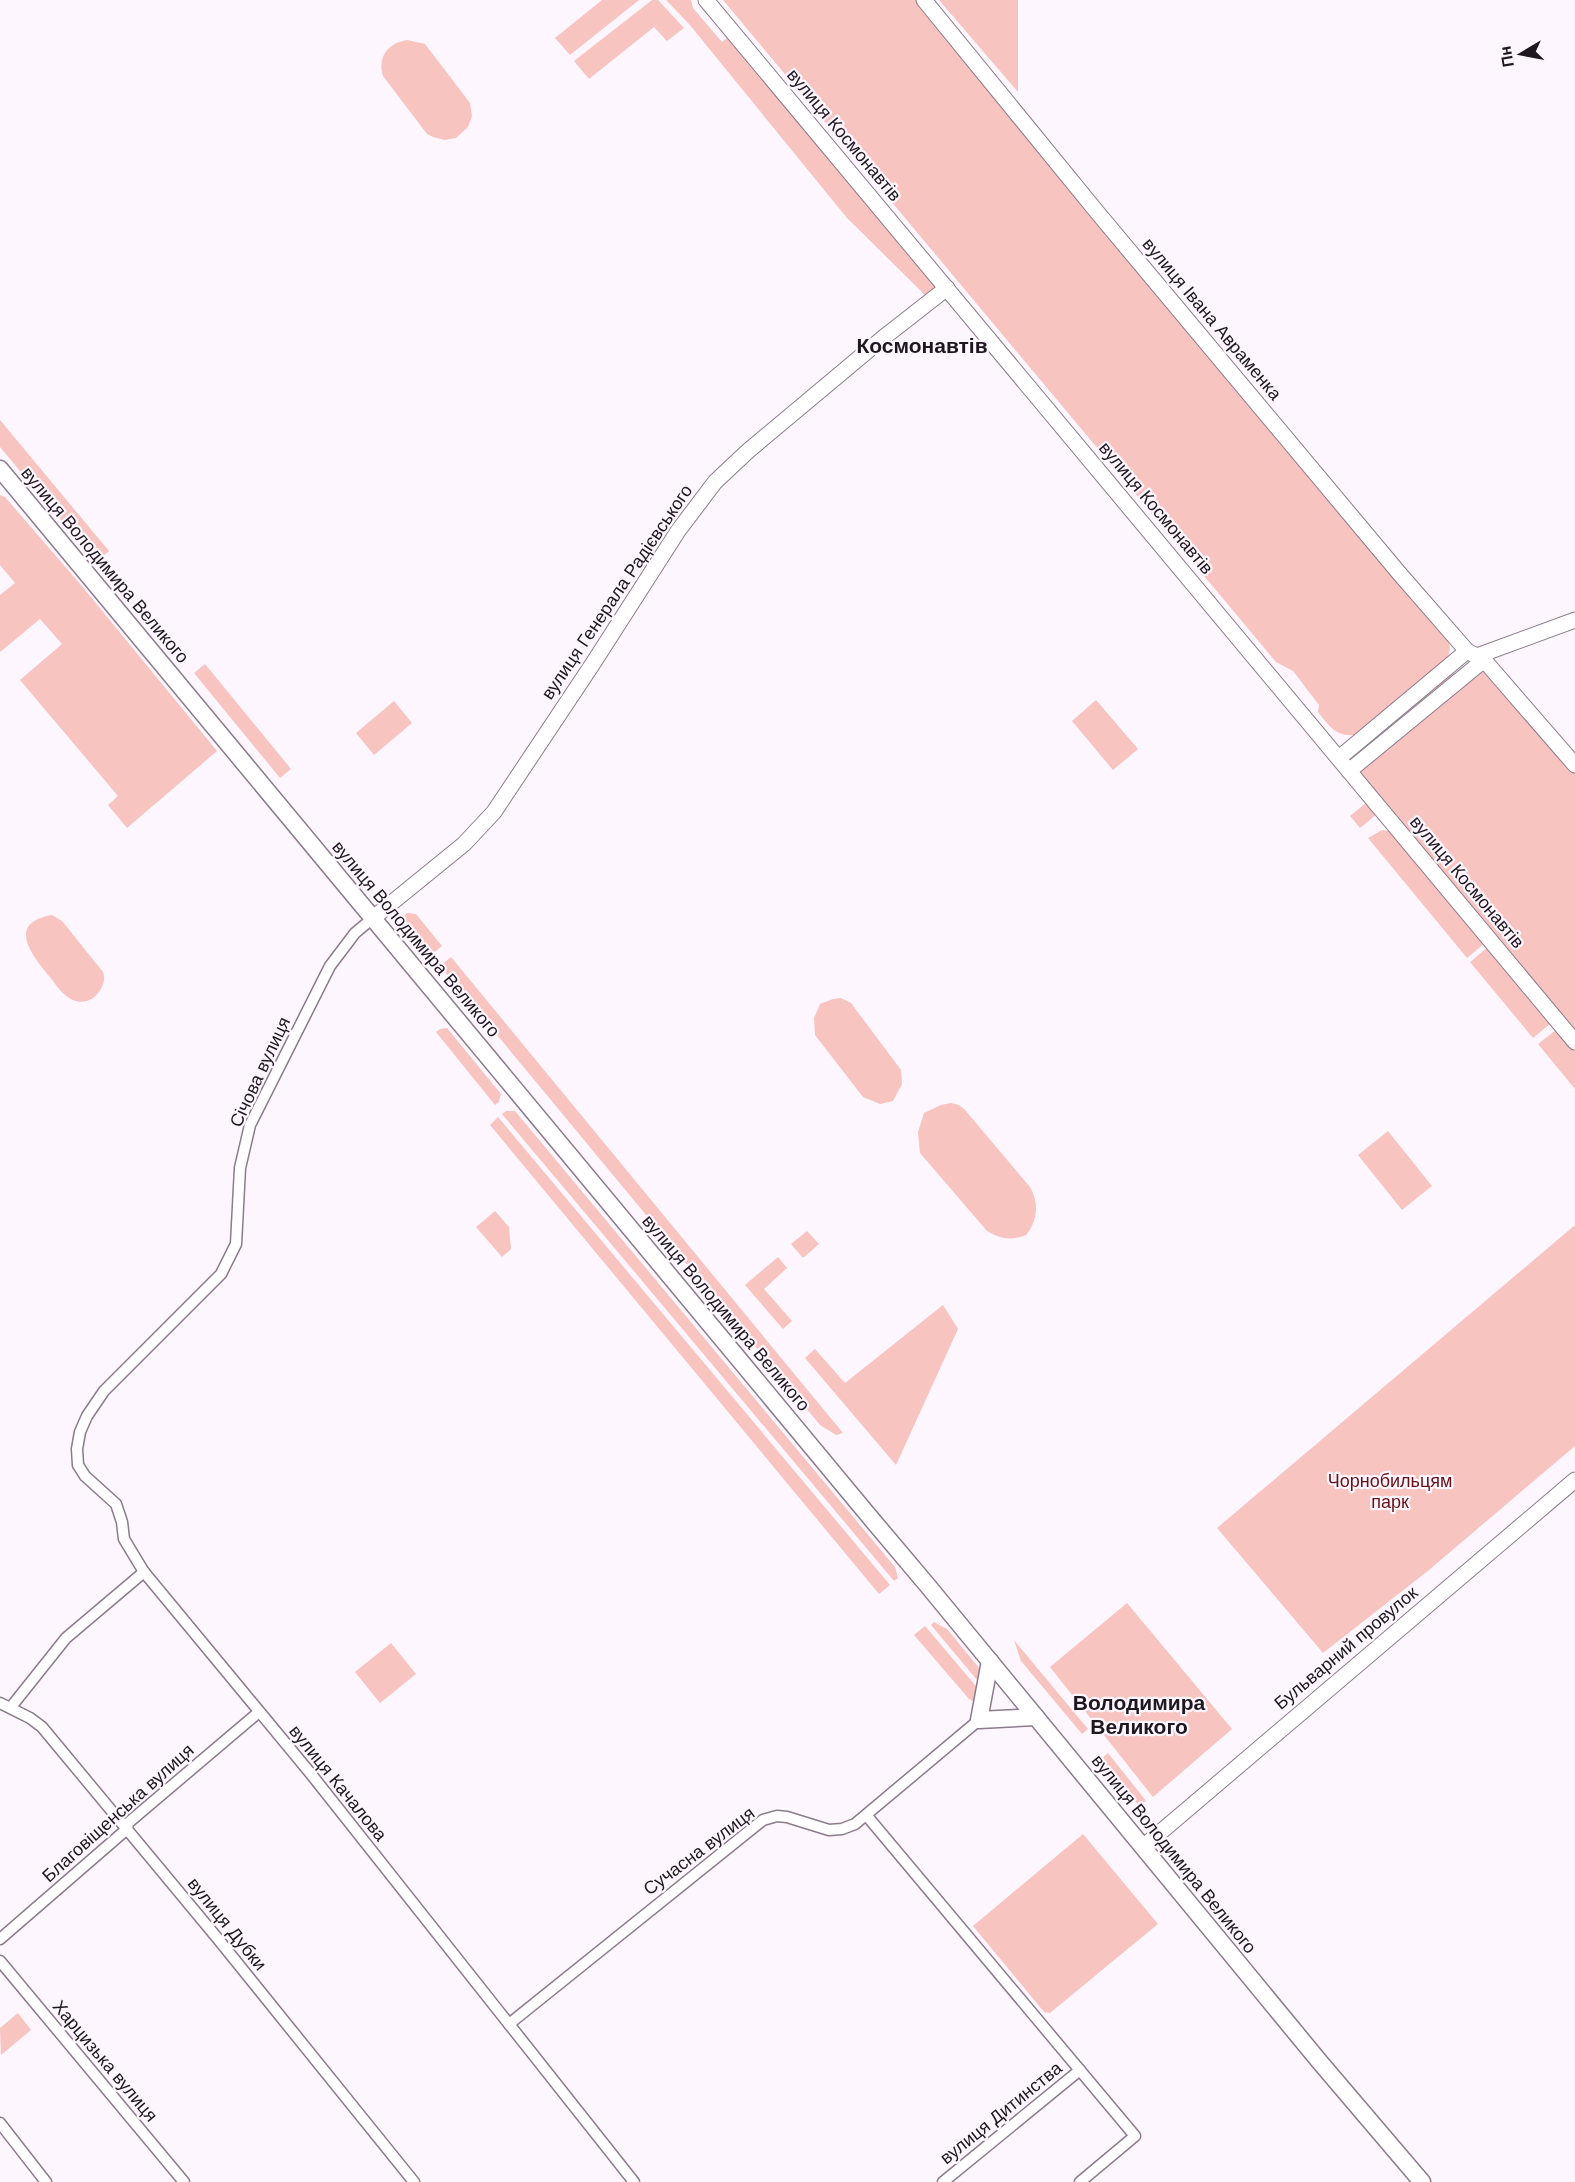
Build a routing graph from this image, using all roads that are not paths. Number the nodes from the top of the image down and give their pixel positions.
1 (706, 0) edge
2 (924, 0) edge
3 (947, 288) junction
4 (0, 469) edge
5 (1575, 620) edge
6 (1476, 655) junction
7 (1339, 758) junction
8 (1575, 765) edge
9 (1349, 771) junction
10 (373, 918) junction
11 (1575, 1042) edge
12 (104, 1390) joint
13 (1575, 1480) edge
14 (144, 1572) junction
15 (990, 1661) junction
16 (0, 1703) edge
17 (11, 1707) junction
18 (259, 1712) junction
19 (1036, 1717) junction
20 (979, 1720) junction
21 (867, 1816) junction
22 (128, 1829) junction
23 (1143, 1847) junction
24 (0, 1939) edge
25 (0, 1961) edge
26 (509, 2024) junction
27 (1080, 2070) junction
28 (0, 2123) edge
29 (46, 2182) edge
30 (184, 2182) edge
31 (414, 2182) edge
32 (634, 2182) edge
33 (943, 2182) edge
34 (1080, 2182) edge
35 (1422, 2182) edge

1 - 3 street, вулиця Космонавтів
2 - 6 street, вулиця Івана Авраменка
3 - 7 street, вулиця Космонавтів
3 - 10 street, вулиця Генерала Радієвського
4 - 10 main road, вулиця Володимира Великого
5 - 6 street
6 - 7 street
6 - 8 street, вулиця Івана Авраменка
6 - 9 street
7 - 9 street, вулиця Космонавтів
9 - 11 street, вулиця Космонавтів
10 - 12 street, Січова вулиця
10 - 15 main road, вулиця Володимира Великого
12 - 14 street, вулиця Качалова
13 - 23 street, Бульварний провулок
14 - 17 street
14 - 18 street, вулиця Качалова
15 - 19 main road, вулиця Володимира Великого
15 - 20 main road
16 - 17 street, вулиця Дубки
17 - 22 street, вулиця Дубки
18 - 22 street, Благовіщенська вулиця
18 - 26 street, вулиця Качалова
19 - 20 main road
19 - 23 main road, вулиця Володимира Великого
20 - 21 street, Сучасна вулиця
21 - 26 street, Сучасна вулиця
21 - 27 street
22 - 24 street, Благовіщенська вулиця
22 - 31 street, вулиця Дубки
23 - 35 main road, вулиця Володимира Великого
25 - 30 street, Харцизька вулиця
26 - 32 street, вулиця Качалова
27 - 33 street, вулиця Дитинства
27 - 34 street
28 - 29 street

